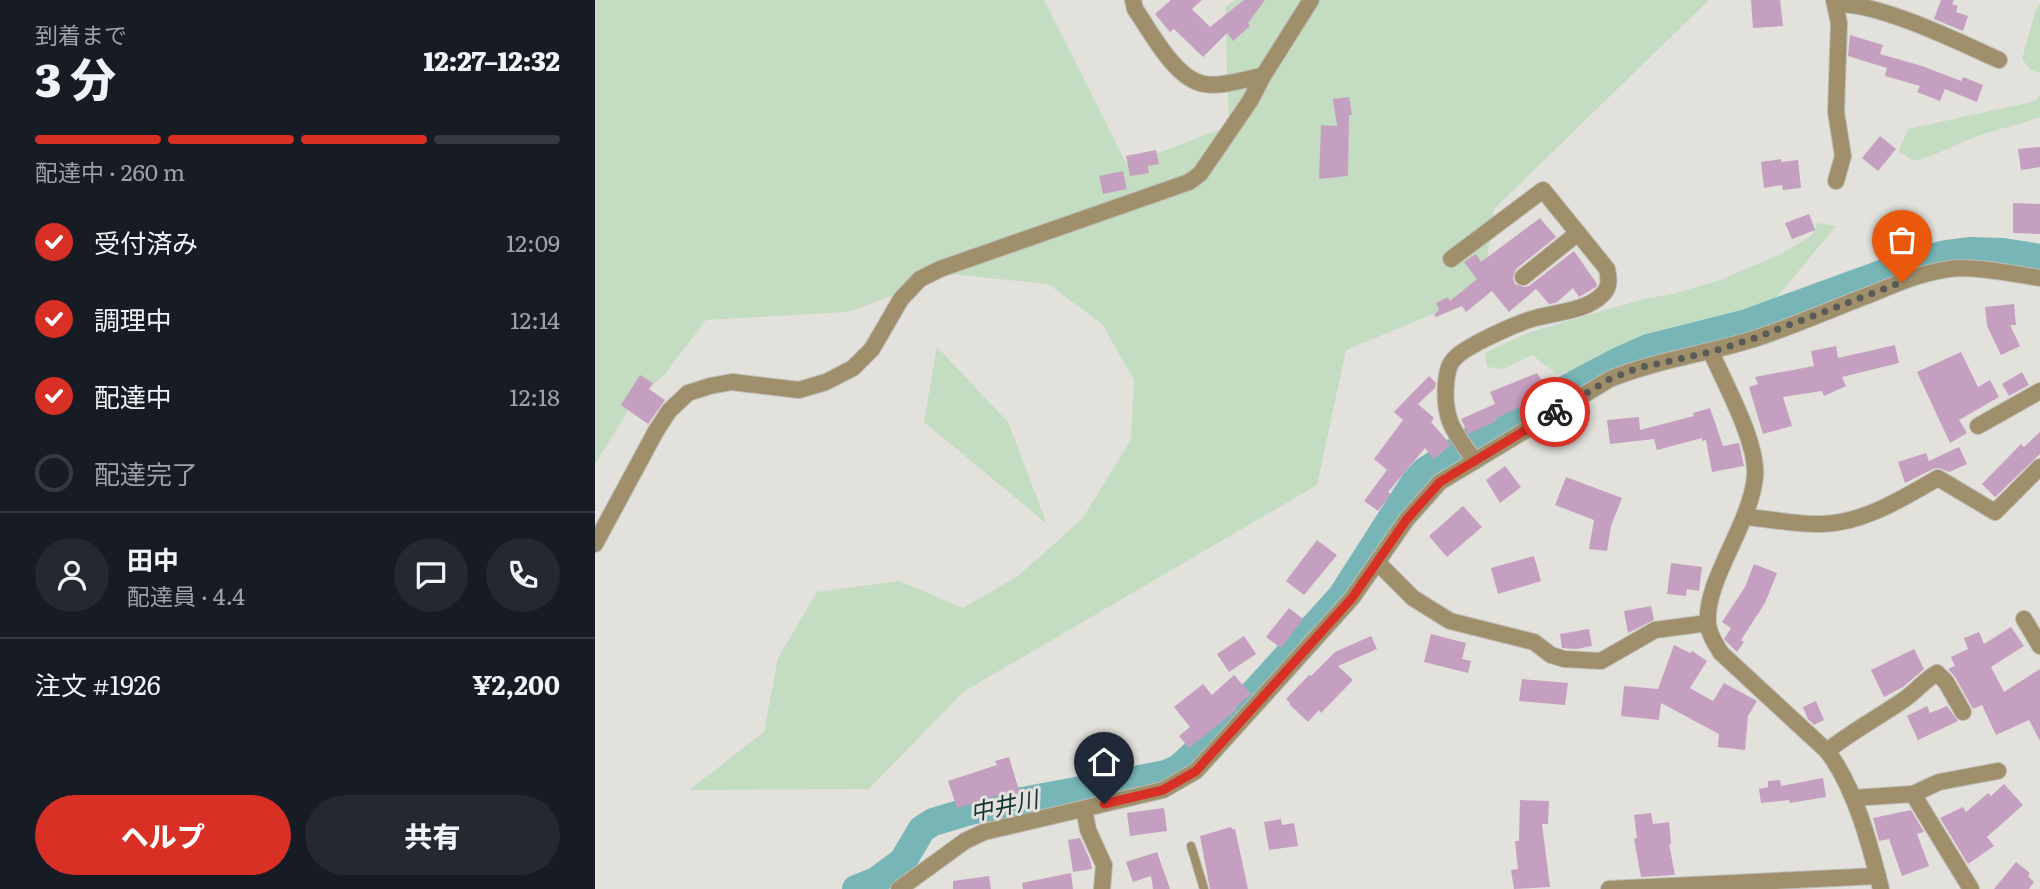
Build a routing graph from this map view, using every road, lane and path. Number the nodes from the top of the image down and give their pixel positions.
1 (1133, 0) edge
2 (1311, 0) edge
3 (1835, 2) edge
4 (1999, 60) dead end
5 (1263, 76) junction
6 (1836, 181) dead end
7 (1578, 233) junction
8 (1451, 260) dead end
9 (1523, 277) dead end
10 (2040, 278) edge
11 (1711, 352) junction
12 (2040, 391) edge
13 (1978, 426) dead end
14 (1473, 458) junction
15 (2040, 467) edge
16 (1746, 517) junction
17 (595, 544) edge
18 (1377, 562) junction
19 (2024, 619) dead end
20 (1708, 623) junction
21 (2040, 646) edge
22 (1963, 712) dead end
23 (1827, 751) junction
24 (1998, 771) dead end
25 (1913, 794) junction
26 (1853, 798) junction
27 (1084, 809) junction
28 (1191, 846) dead end
29 (1879, 883) edge
30 (899, 889) edge
31 (1102, 889) edge
32 (1203, 889) edge
33 (1609, 889) edge
34 (1971, 889) edge

1 - 5 street
2 - 5 street
3 - 4 street
3 - 6 street
5 - 17 street
7 - 8 street
7 - 9 street
7 - 14 street
10 - 11 street
11 - 14 street
11 - 16 street
12 - 13 street
14 - 18 street
15 - 16 street
16 - 20 street
18 - 20 street
18 - 27 street
19 - 21 street
20 - 23 street
22 - 23 street
23 - 26 street
24 - 25 street
25 - 26 street
25 - 34 street
26 - 29 street
27 - 30 street
27 - 31 street
28 - 32 lane
29 - 33 street

